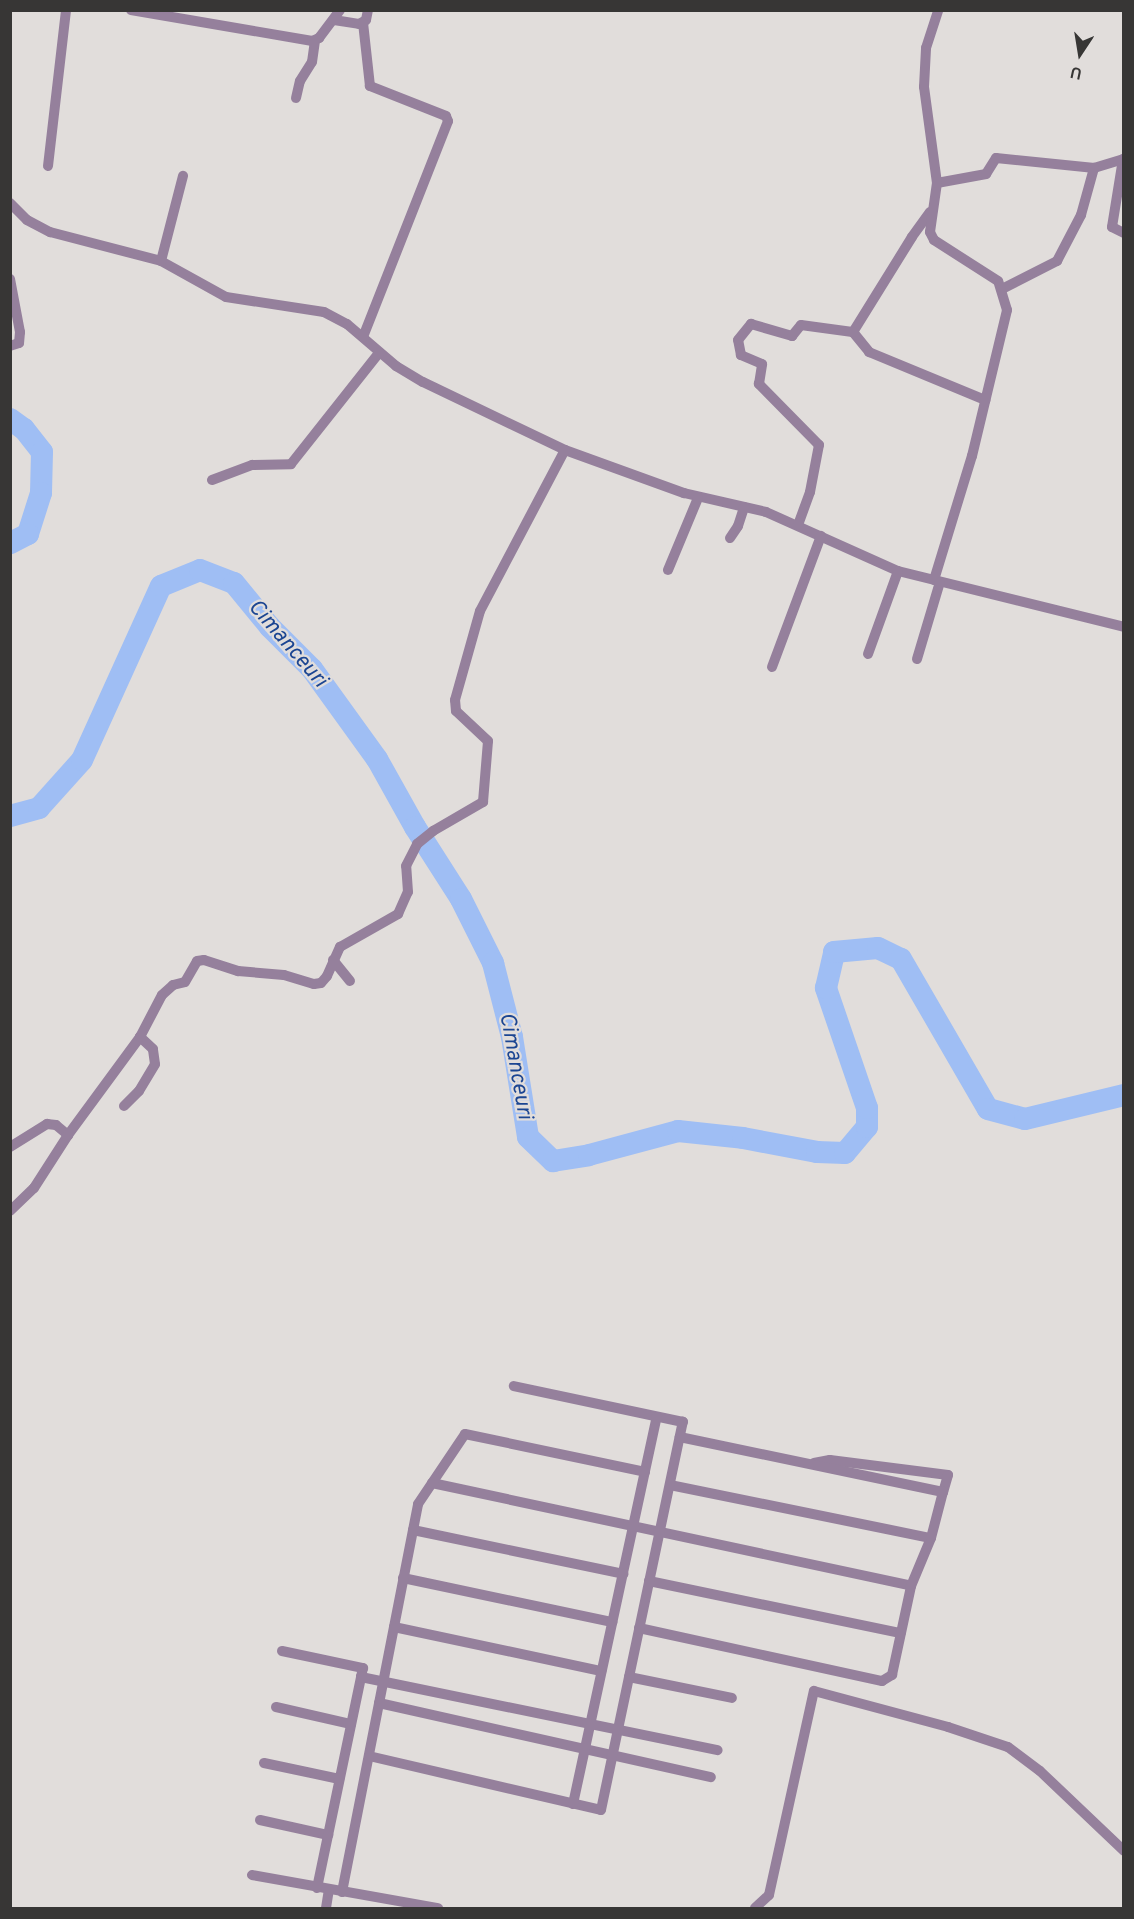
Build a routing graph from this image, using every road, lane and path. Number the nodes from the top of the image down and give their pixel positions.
1 (66, 10) edge
2 (131, 10) edge
3 (368, 10) edge
4 (938, 10) edge
5 (337, 15) edge
6 (363, 22) junction
7 (315, 41) junction
8 (296, 98) dead end
9 (1123, 159) edge
10 (48, 166) dead end
11 (1094, 168) junction
12 (183, 176) dead end
13 (937, 183) junction
14 (10, 203) edge
15 (934, 207) junction
16 (1124, 233) edge
17 (162, 261) junction
18 (10, 279) edge
19 (1002, 290) junction
20 (853, 332) junction
21 (363, 337) junction
22 (10, 346) edge
23 (379, 353) junction
24 (985, 400) junction
25 (565, 450) junction
26 (212, 480) dead end
27 (698, 498) junction
28 (744, 507) junction
29 (798, 525) junction
30 (821, 536) junction
31 (730, 538) dead end
32 (668, 570) dead end
33 (898, 571) junction
34 (937, 581) junction
35 (1124, 627) edge
36 (868, 654) dead end
37 (917, 659) dead end
38 (772, 667) dead end
39 (333, 960) junction
40 (350, 981) dead end
41 (140, 1037) junction
42 (124, 1106) dead end
43 (68, 1135) junction
44 (10, 1147) edge
45 (10, 1211) edge
46 (514, 1386) dead end
47 (657, 1417) junction
48 (680, 1437) junction
49 (810, 1464) junction
50 (645, 1472) junction
51 (432, 1483) junction
52 (670, 1485) junction
53 (943, 1492) junction
54 (633, 1527) junction
55 (413, 1530) junction
56 (660, 1532) junction
57 (931, 1538) junction
58 (623, 1574) junction
59 (403, 1578) junction
60 (650, 1581) junction
61 (911, 1586) junction
62 (612, 1622) junction
63 (394, 1627) junction
64 (639, 1628) junction
65 (901, 1633) junction
66 (282, 1651) dead end
67 (602, 1671) junction
68 (361, 1677) junction
69 (629, 1677) junction
70 (383, 1682) junction
71 (732, 1698) dead end
72 (379, 1703) junction
73 (276, 1707) dead end
74 (351, 1724) junction
75 (590, 1724) junction
76 (618, 1730) junction
77 (584, 1749) junction
78 (718, 1750) dead end
79 (612, 1755) junction
80 (369, 1756) junction
81 (264, 1762) dead end
82 (711, 1777) dead end
83 (339, 1779) junction
84 (573, 1804) junction
85 (260, 1820) dead end
86 (328, 1834) junction
87 (1124, 1851) edge
88 (252, 1875) dead end
89 (317, 1888) junction
90 (329, 1890) junction
91 (342, 1892) junction
92 (326, 1908) edge
93 (438, 1908) edge
94 (755, 1908) edge

1 - 10 street
2 - 7 street
3 - 6 street
4 - 13 street
5 - 6 street
5 - 7 street
6 - 21 street
7 - 8 street
9 - 11 street
9 - 16 street
11 - 13 street
11 - 19 street
12 - 17 street
13 - 15 street
14 - 17 street
15 - 19 street
15 - 20 street
17 - 21 street
18 - 22 street
19 - 24 street
20 - 24 street
20 - 29 street
21 - 23 street
23 - 25 street
23 - 26 street
24 - 34 street
25 - 27 street
25 - 39 street
27 - 28 street
27 - 32 street
28 - 29 street
28 - 31 street
29 - 30 street
30 - 33 street
30 - 38 street
33 - 34 street
33 - 36 street
34 - 35 street
34 - 37 street
39 - 40 street
39 - 41 street
41 - 42 street
41 - 43 street
43 - 44 street
43 - 45 street
46 - 47 street
47 - 48 street
47 - 50 street
48 - 49 street
48 - 52 street
49 - 53 street
49 - 53 street
50 - 51 street
50 - 54 street
51 - 54 street
51 - 55 street
52 - 56 street
52 - 57 street
53 - 57 street
54 - 56 street
54 - 58 street
55 - 58 street
55 - 59 street
56 - 60 street
56 - 61 street
57 - 61 street
58 - 62 street
59 - 62 street
59 - 63 street
60 - 64 street
60 - 65 street
61 - 65 street
62 - 67 street
63 - 67 street
63 - 70 street
64 - 65 street
64 - 69 street
66 - 68 street
67 - 75 street
68 - 70 street
68 - 74 street
69 - 71 street
69 - 76 street
70 - 72 street
70 - 75 street
72 - 77 street
72 - 80 street
73 - 74 street
74 - 83 street
75 - 76 street
75 - 77 street
76 - 78 street
76 - 79 street
77 - 79 street
77 - 84 street
79 - 82 street
79 - 84 street
80 - 84 street
80 - 91 street
81 - 83 street
83 - 86 street
85 - 86 street
86 - 89 street
87 - 94 street
88 - 89 street
89 - 90 street
90 - 91 street
90 - 92 street
91 - 93 street

